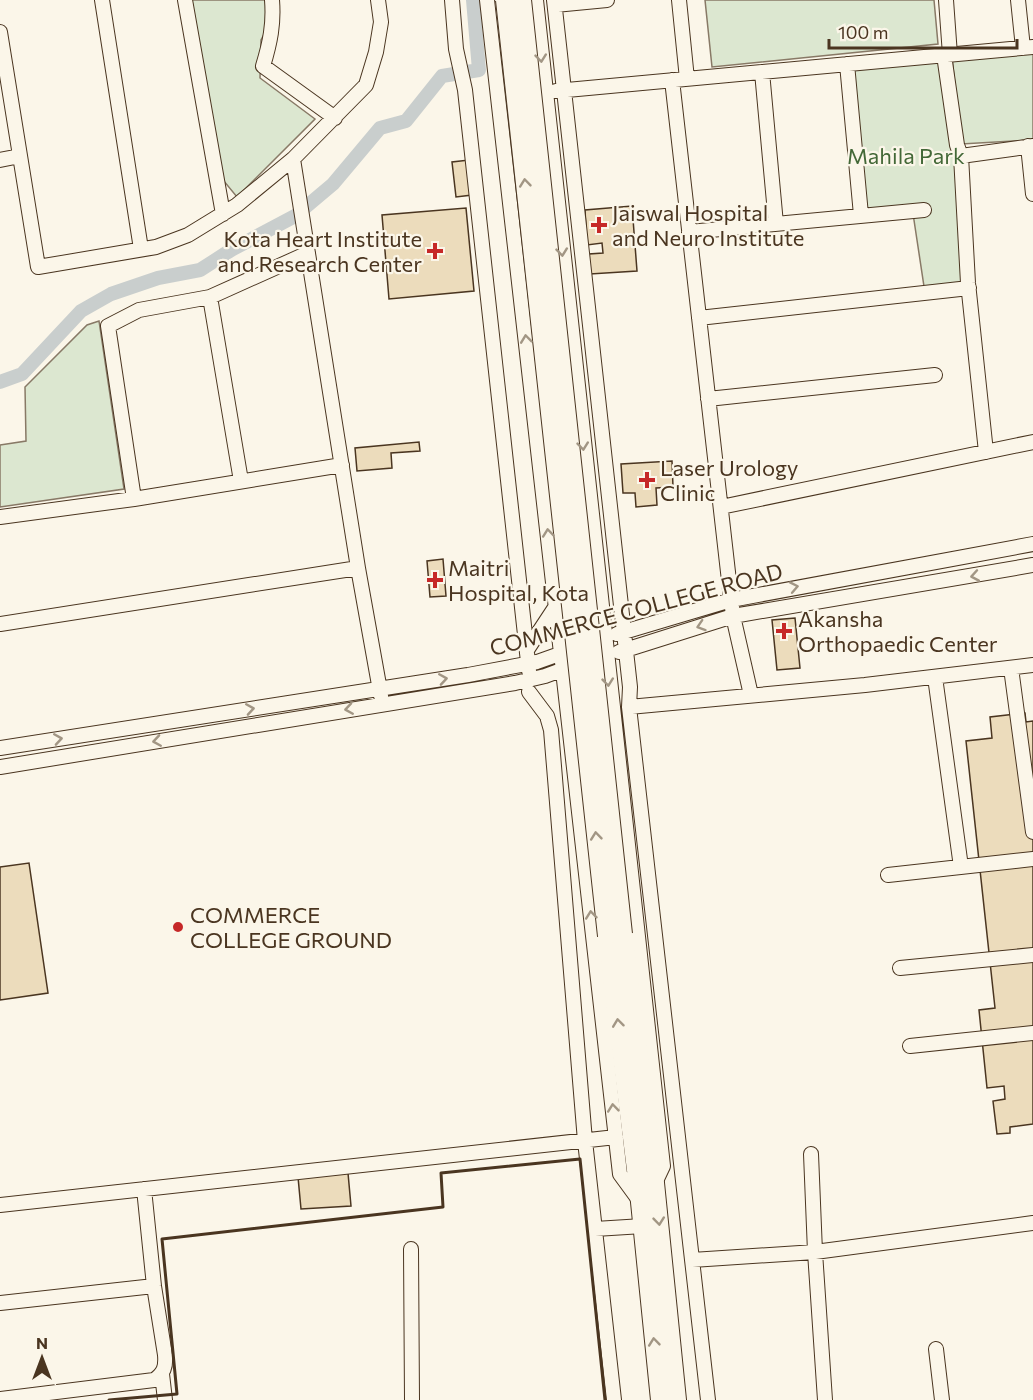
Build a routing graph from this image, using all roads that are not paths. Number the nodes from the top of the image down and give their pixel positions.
1 (102, 0) edge
2 (185, 0) edge
3 (272, 0) edge
4 (378, 0) edge
5 (452, 0) edge
6 (487, 0) edge
7 (505, 0) edge
8 (522, 0) edge
9 (536, 0) edge
10 (607, 0) edge
11 (679, 0) edge
12 (946, 0) edge
13 (1018, 0) edge
14 (554, 2) edge
15 (0, 32) edge
16 (1028, 47) edge
17 (2, 52) edge
18 (947, 55) junction
19 (847, 64) junction
20 (762, 72) junction
21 (687, 79) junction
22 (672, 80) junction
23 (564, 90) junction
24 (544, 92) junction
25 (335, 118) junction
26 (1031, 146) edge
27 (20, 156) junction
28 (961, 156) junction
29 (293, 159) junction
30 (0, 160) edge
31 (1033, 194) edge
32 (924, 210) dead end
33 (223, 214) junction
34 (861, 215) junction
35 (776, 224) junction
36 (689, 232) junction
37 (141, 249) junction
38 (308, 253) junction
39 (969, 288) junction
40 (210, 297) junction
41 (699, 318) junction
42 (935, 375) dead end
43 (708, 399) junction
44 (1033, 442) edge
45 (986, 452) junction
46 (342, 465) junction
47 (241, 481) junction
48 (134, 499) junction
49 (721, 507) junction
50 (0, 517) edge
51 (1033, 544) edge
52 (1033, 565) edge
53 (358, 568) junction
54 (619, 588) junction
55 (599, 592) junction
56 (731, 600) junction
57 (556, 606) junction
58 (733, 616) junction
59 (0, 624) edge
60 (623, 632) junction
61 (604, 638) junction
62 (626, 651) junction
63 (562, 653) junction
64 (606, 656) junction
65 (527, 657) junction
66 (1033, 665) edge
67 (563, 668) junction
68 (1011, 668) junction
69 (935, 677) junction
70 (379, 689) junction
71 (534, 690) junction
72 (751, 695) junction
73 (382, 704) junction
74 (629, 707) junction
75 (570, 729) junction
76 (0, 748) edge
77 (0, 766) edge
78 (1033, 832) edge
79 (1033, 860) edge
80 (961, 867) junction
81 (888, 875) dead end
82 (615, 935) junction
83 (1033, 955) edge
84 (900, 968) dead end
85 (1033, 1033) edge
86 (910, 1046) dead end
87 (614, 1138) junction
88 (590, 1141) junction
89 (811, 1154) dead end
90 (655, 1183) junction
91 (144, 1189) junction
92 (640, 1202) junction
93 (0, 1205) edge
94 (1033, 1223) edge
95 (643, 1226) junction
96 (595, 1228) junction
97 (411, 1249) dead end
98 (814, 1252) junction
99 (692, 1260) junction
100 (154, 1286) junction
101 (0, 1303) edge
102 (936, 1349) dead end
103 (162, 1374) junction
104 (65, 1396) edge
105 (0, 1399) edge
106 (165, 1400) edge
107 (412, 1400) edge
108 (614, 1400) edge
109 (660, 1400) edge
110 (677, 1400) edge
111 (708, 1400) edge
112 (825, 1400) edge
113 (942, 1400) edge

1 - 37 street
2 - 33 street
3 - 25 street
4 - 25 street
5 - 65 street
57 -> 6 street
82 -> 7 main road, bridge
8 - 82 main road, bridge
9 -> 24 street
10 - 14 street
11 - 21 street
12 - 18 street
13 - 16 street
14 - 23 street
15 - 17 street
16 - 18 street
17 - 27 street
18 - 19 street
18 - 28 street
19 - 20 street
19 - 34 street
20 - 21 street
20 - 35 street
21 - 22 street
22 - 23 street
22 - 36 street
23 - 24 street
23 - 54 street
24 -> 55 street
25 - 29 street
26 - 28 street
26 - 31 street
27 - 30 street
27 - 37 street
28 - 39 street
29 - 33 street
29 - 38 street
32 - 34 street
33 - 37 street
34 - 35 street
35 - 36 street
36 - 41 street
38 - 40 street
38 - 46 street
39 - 41 street
39 - 45 street
40 - 47 street
40 - 48 street
41 - 43 street
42 - 43 street
43 - 49 street
44 - 45 street
45 - 49 street
46 - 47 street
46 - 53 street
47 - 48 street
48 - 50 street
49 - 56 street
56 -> 51 street, COMMERCE COLLEGE ROAD
52 -> 58 street
53 - 59 street
53 - 70 street
54 - 55 street
54 - 60 street
55 - 61 street
56 - 58 street
56 - 60 street, COMMERCE COLLEGE ROAD
57 - 63 street
57 - 65 street
58 -> 62 street
58 - 72 street
60 - 61 street, COMMERCE COLLEGE ROAD
60 - 62 street
61 - 63 street, COMMERCE COLLEGE ROAD
61 - 64 street
62 - 64 street
62 - 74 street
63 - 65 street, COMMERCE COLLEGE ROAD
63 - 67 street
64 - 67 street
64 -> 90 street
70 -> 65 street, COMMERCE COLLEGE ROAD
65 - 71 street
66 - 68 street
67 - 71 street
67 - 75 street
68 - 69 street
68 - 78 street
69 - 72 street
69 - 80 street
70 - 73 street
76 -> 70 street, COMMERCE COLLEGE ROAD
71 - 73 street
71 - 75 street
71 - 88 street
72 - 74 street
73 -> 77 street
74 - 99 street
87 -> 75 street
79 - 80 street
80 - 81 street
82 - 90 main road
92 -> 82 main road
83 - 84 street
85 - 86 street
87 - 88 street
87 - 92 street
88 - 91 street
88 - 96 street
89 - 98 street
90 -> 110 main road
91 - 93 street
91 - 100 street
92 - 95 main road
94 - 98 street
95 - 96 street
109 -> 95 main road
96 - 108 street
97 - 107 street
98 - 99 street
98 - 112 street
99 - 111 street
100 - 101 street
100 - 103 street
102 - 113 street
103 - 104 street
103 - 106 street
104 - 105 street

